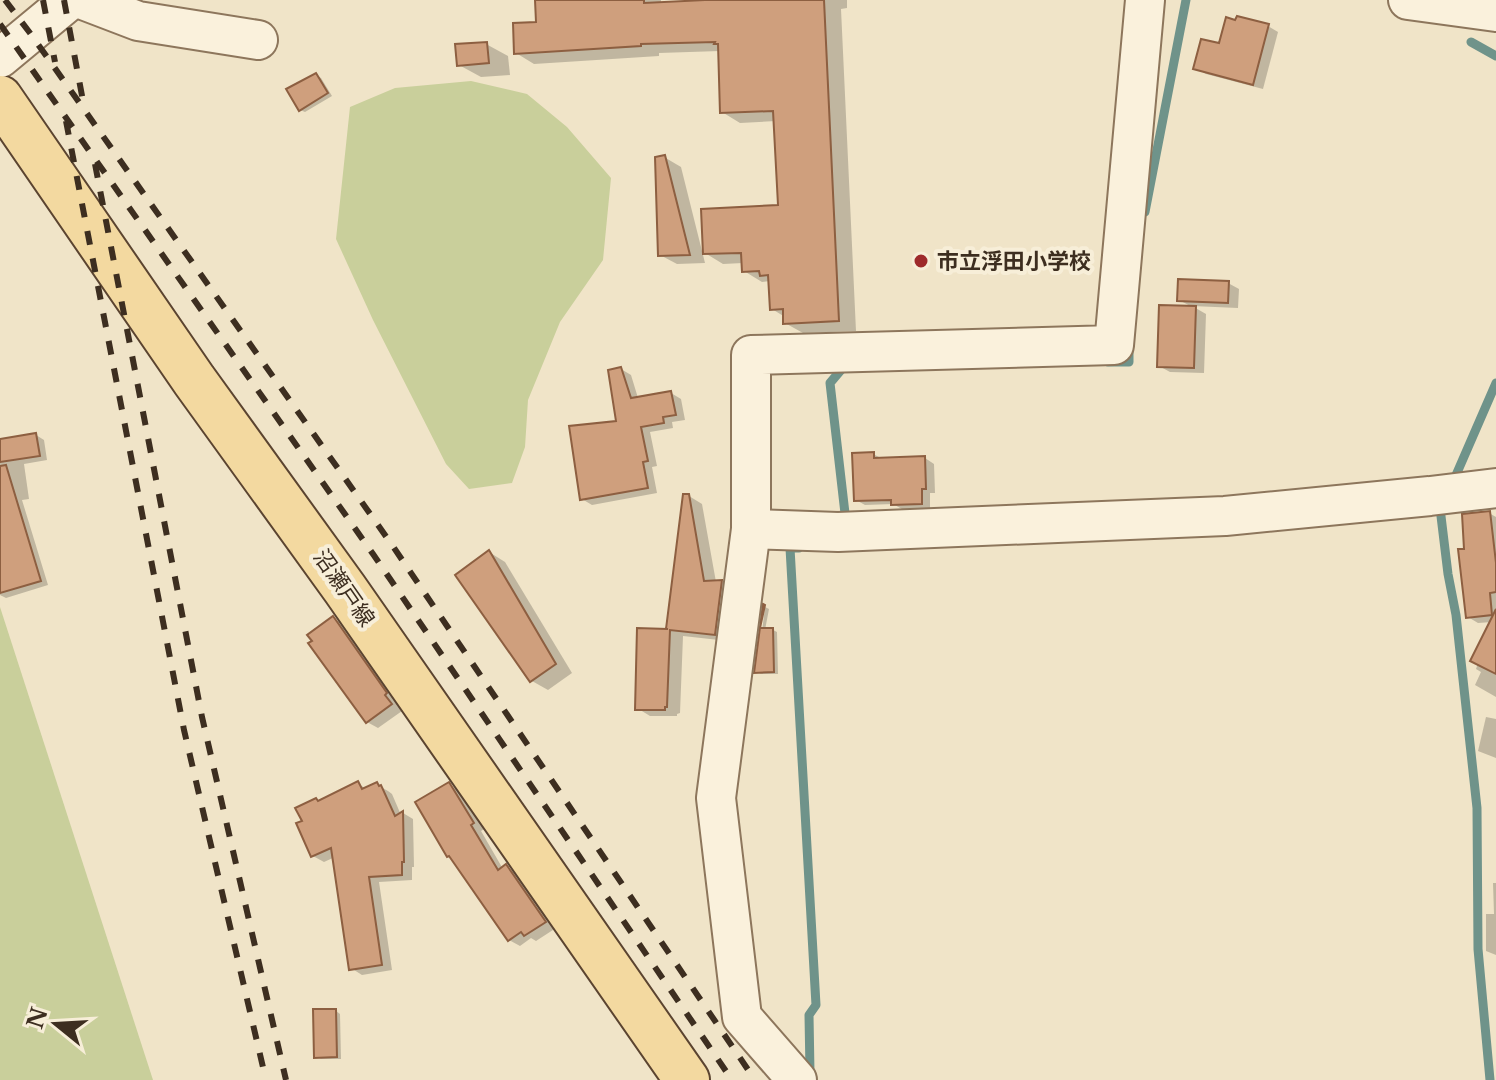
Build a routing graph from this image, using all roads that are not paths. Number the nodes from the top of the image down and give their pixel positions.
1 (70, 0) edge
2 (83, 0) edge
3 (1145, 0) edge
4 (1408, 0) edge
5 (1496, 12) edge
6 (258, 40) dead end
7 (0, 58) edge
8 (0, 98) edge
9 (1496, 488) edge
10 (751, 529) junction
11 (687, 1080) edge
12 (797, 1080) edge

1 - 7 street
2 - 6 street
3 - 10 street
4 - 5 street
8 - 11 main road, 沼瀬戸線
9 - 10 street
10 - 12 street

